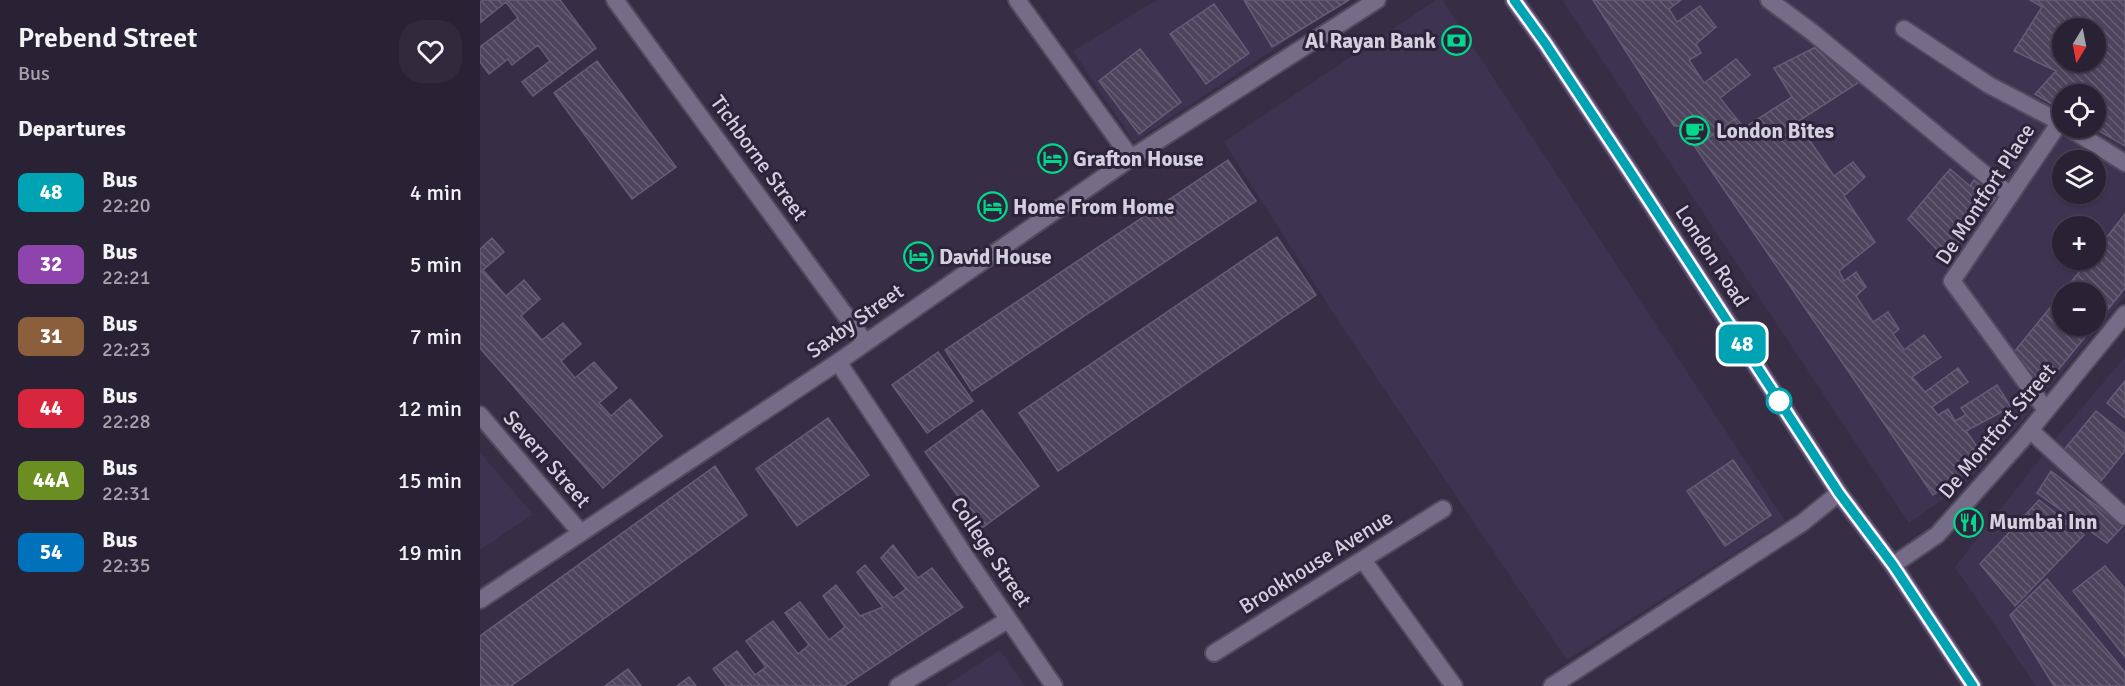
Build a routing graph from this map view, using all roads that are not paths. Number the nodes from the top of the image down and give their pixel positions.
1 (615, 0) edge
2 (1017, 0) edge
3 (1377, 0) edge
4 (1514, 0) edge
5 (1769, 0) edge
6 (1904, 29) dead end
7 (2052, 118) edge
8 (2053, 138) edge
9 (2086, 138) edge
10 (1131, 158) junction
11 (2125, 163) edge
12 (2010, 195) junction
13 (2125, 314) edge
14 (865, 342) junction
15 (838, 362) junction
16 (2046, 410) junction
17 (480, 415) edge
18 (2030, 430) junction
19 (1839, 493) junction
20 (1443, 509) dead end
21 (2125, 517) edge
22 (581, 533) junction
23 (1363, 560) junction
24 (1893, 565) junction
25 (480, 600) edge
26 (1008, 620) junction
27 (1214, 653) dead end
28 (1559, 684) edge
29 (898, 686) edge
30 (1054, 686) edge
31 (1454, 686) edge
32 (1972, 686) edge

1 - 14 street, Tichborne Street
2 - 10 street
3 - 10 street, Saxby Street
4 - 19 main road, London Road
5 - 12 street
6 - 7 street
8 - 12 street, De Montfort Place
9 - 11 street, De Montfort Place
10 - 14 street, Saxby Street
12 - 16 street, De Montfort Place
13 - 16 street, De Montfort Street
14 - 15 street, Saxby Street
15 - 22 street, Saxby Street
15 - 26 street, College Street
16 - 18 street, De Montfort Street
17 - 22 street, Severn Street
18 - 21 street
18 - 24 street, De Montfort Street
19 - 24 main road, London Road
19 - 28 street
20 - 23 street, Brookhouse Avenue
22 - 25 street, Saxby Street
23 - 27 street, Brookhouse Avenue
23 - 31 street
24 - 32 main road, London Road
26 - 29 street
26 - 30 street, College Street

